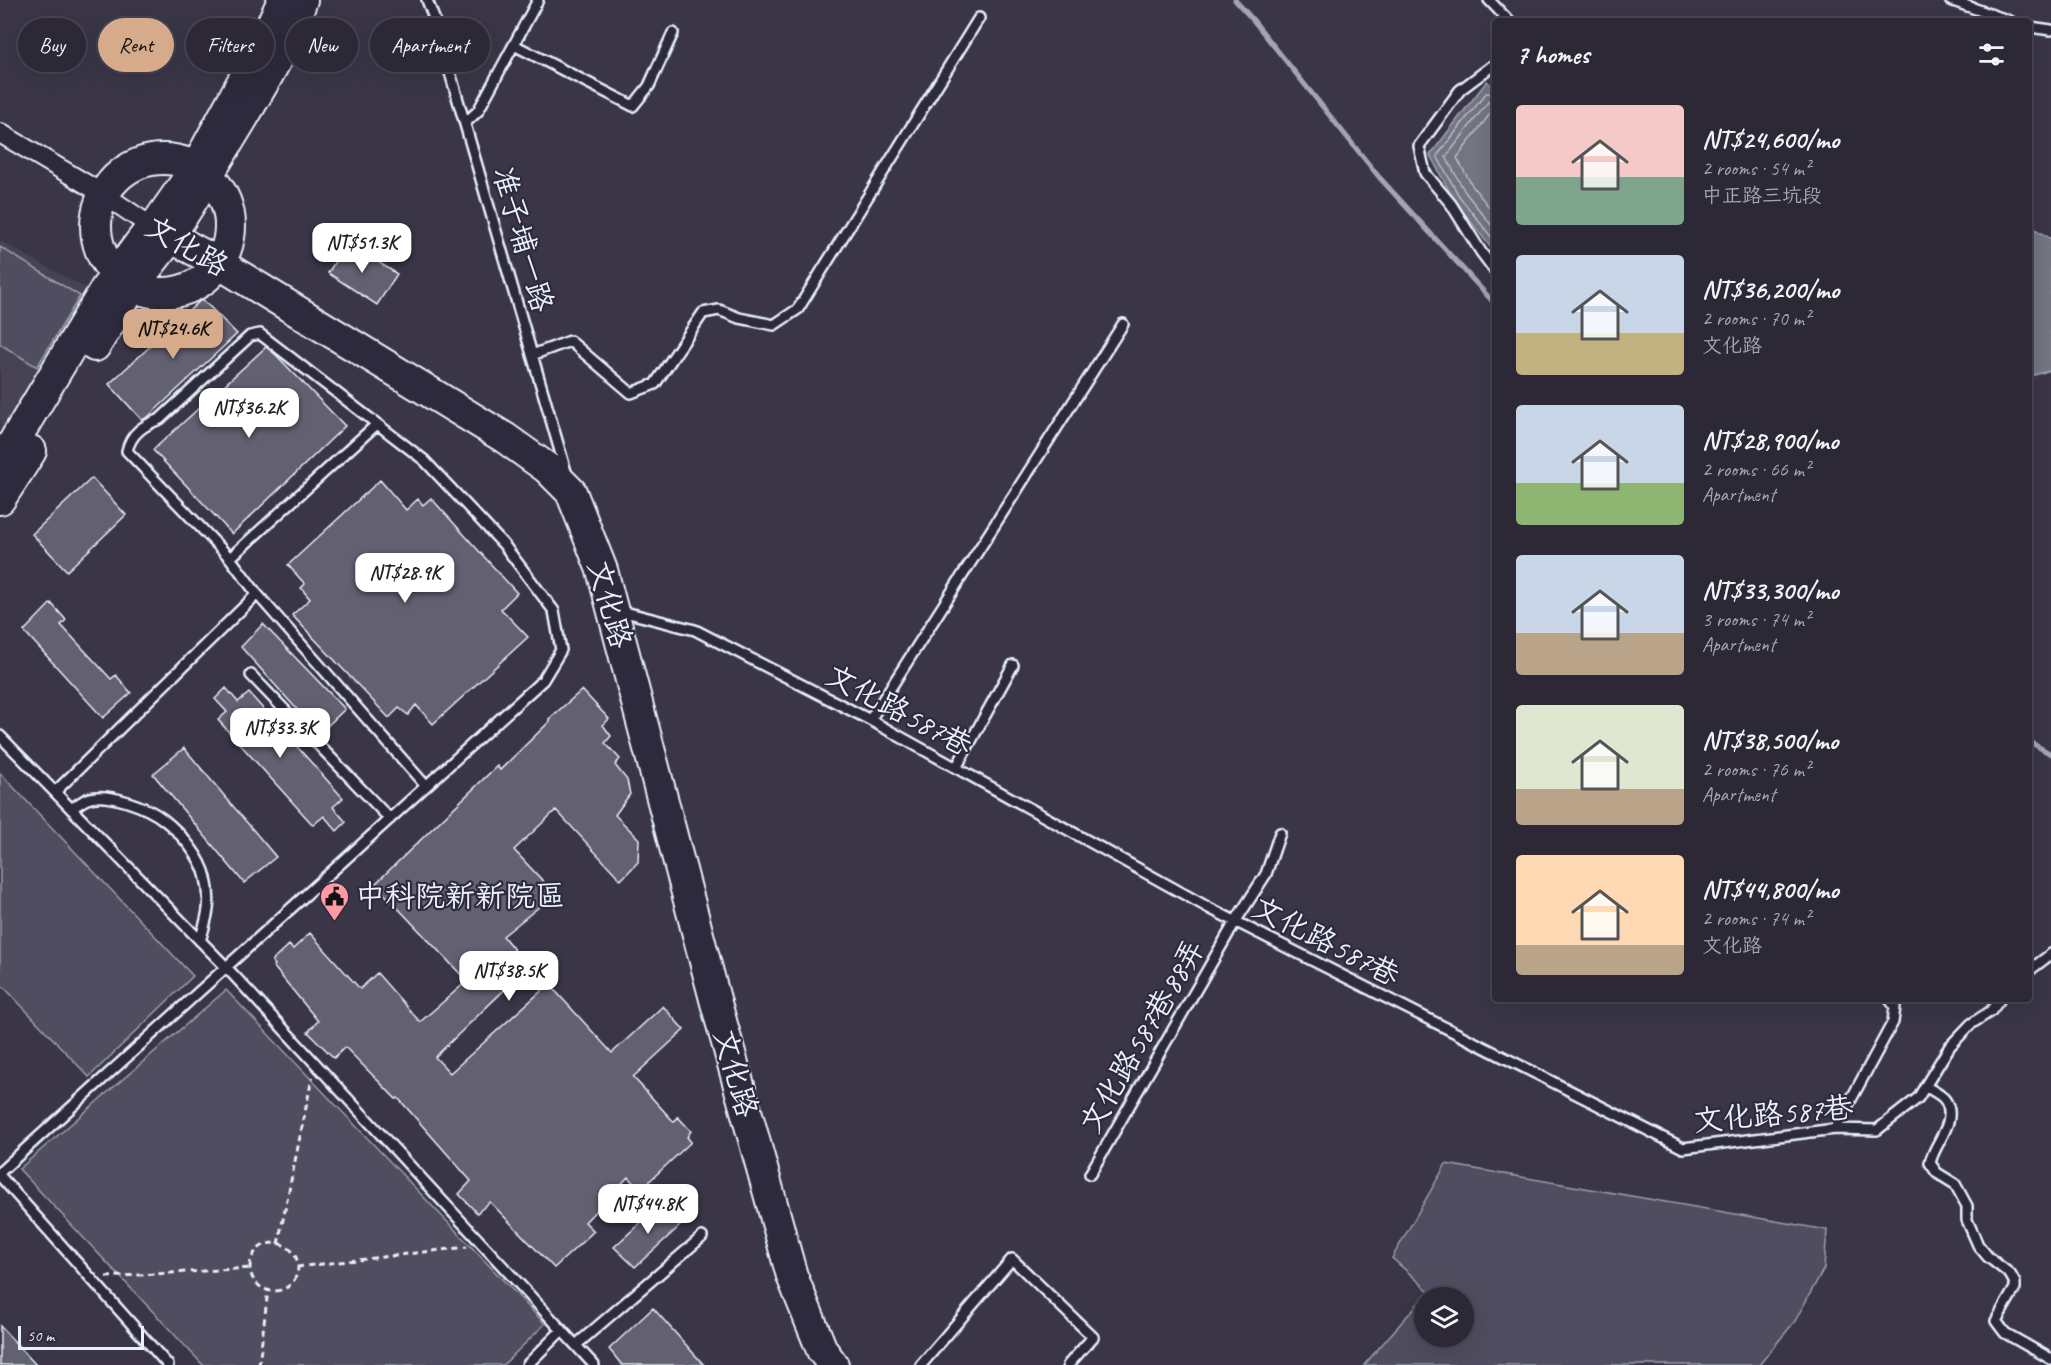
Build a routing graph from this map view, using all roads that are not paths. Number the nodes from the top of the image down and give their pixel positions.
1 (281, 0) edge
2 (303, 0) edge
3 (427, 0) edge
4 (538, 0) edge
5 (1489, 0) edge
6 (1950, 0) edge
7 (979, 18) dead end
8 (1506, 18) edge
9 (2001, 18) edge
10 (2032, 27) edge
11 (2051, 30) edge
12 (674, 33) dead end
13 (514, 45) junction
14 (1492, 66) edge
15 (465, 123) junction
16 (0, 133) edge
17 (202, 173) junction
18 (103, 194) junction
19 (162, 232) junction
20 (220, 264) junction
21 (1492, 266) edge
22 (124, 281) junction
23 (1123, 324) dead end
24 (532, 355) junction
25 (377, 424) junction
26 (0, 465) edge
27 (571, 492) junction
28 (0, 499) edge
29 (230, 558) junction
30 (257, 594) junction
31 (612, 609) junction
32 (1013, 665) dead end
33 (251, 675) dead end
34 (870, 720) junction
35 (0, 736) edge
36 (956, 768) junction
37 (425, 785) junction
38 (55, 792) junction
39 (71, 809) junction
40 (390, 819) junction
41 (1280, 833) dead end
42 (1235, 921) junction
43 (200, 941) junction
44 (2051, 954) edge
45 (226, 968) junction
46 (2032, 968) edge
47 (1892, 1002) edge
48 (1998, 1002) edge
49 (1925, 1086) junction
50 (1835, 1130) junction
51 (0, 1174) edge
52 (1090, 1174) dead end
53 (702, 1237) dead end
54 (562, 1330) junction
55 (576, 1345) junction
56 (2051, 1359) edge
57 (168, 1365) edge
58 (527, 1365) edge
59 (594, 1365) edge
60 (833, 1365) edge
61 (921, 1365) edge
62 (1068, 1365) edge

1 - 17 main road
2 - 17 main road
3 - 15 lane, 准子埔一路
4 - 13 lane
5 - 8 lane
6 - 9 lane
7 - 24 lane
10 - 11 lane
12 - 13 lane
13 - 15 lane
14 - 21 lane
15 - 24 lane, 准子埔一路
16 - 18 street, 文化路
17 - 18 main road
17 - 19 main road
17 - 20 main road
18 - 19 street, 文化路
18 - 22 main road
19 - 20 main road, 文化路
19 - 22 main road
20 - 22 main road
20 - 27 main road, 文化路
22 - 26 main road
22 - 28 main road
23 - 34 lane
24 - 27 lane, 准子埔一路
25 - 29 lane
25 - 29 lane
25 - 37 lane
27 - 31 main road, 文化路
29 - 30 lane
30 - 37 lane
30 - 38 lane
31 - 34 lane, 文化路587巷
31 - 60 main road, 文化路
32 - 36 lane
33 - 40 lane
34 - 36 lane, 文化路587巷
35 - 38 lane
36 - 42 lane, 文化路587巷
37 - 40 lane
38 - 39 lane
39 - 43 lane
39 - 43 lane
40 - 45 lane
41 - 42 lane, 文化路587巷88弄
42 - 50 lane, 文化路587巷
42 - 52 lane, 文化路587巷88弄
43 - 45 lane
44 - 46 lane
45 - 51 lane
45 - 54 lane
47 - 50 lane
48 - 49 lane, 文化路587巷
49 - 50 lane, 文化路587巷
49 - 56 lane
51 - 57 lane
53 - 55 lane
54 - 55 lane
54 - 58 lane
55 - 59 lane
61 - 62 lane

